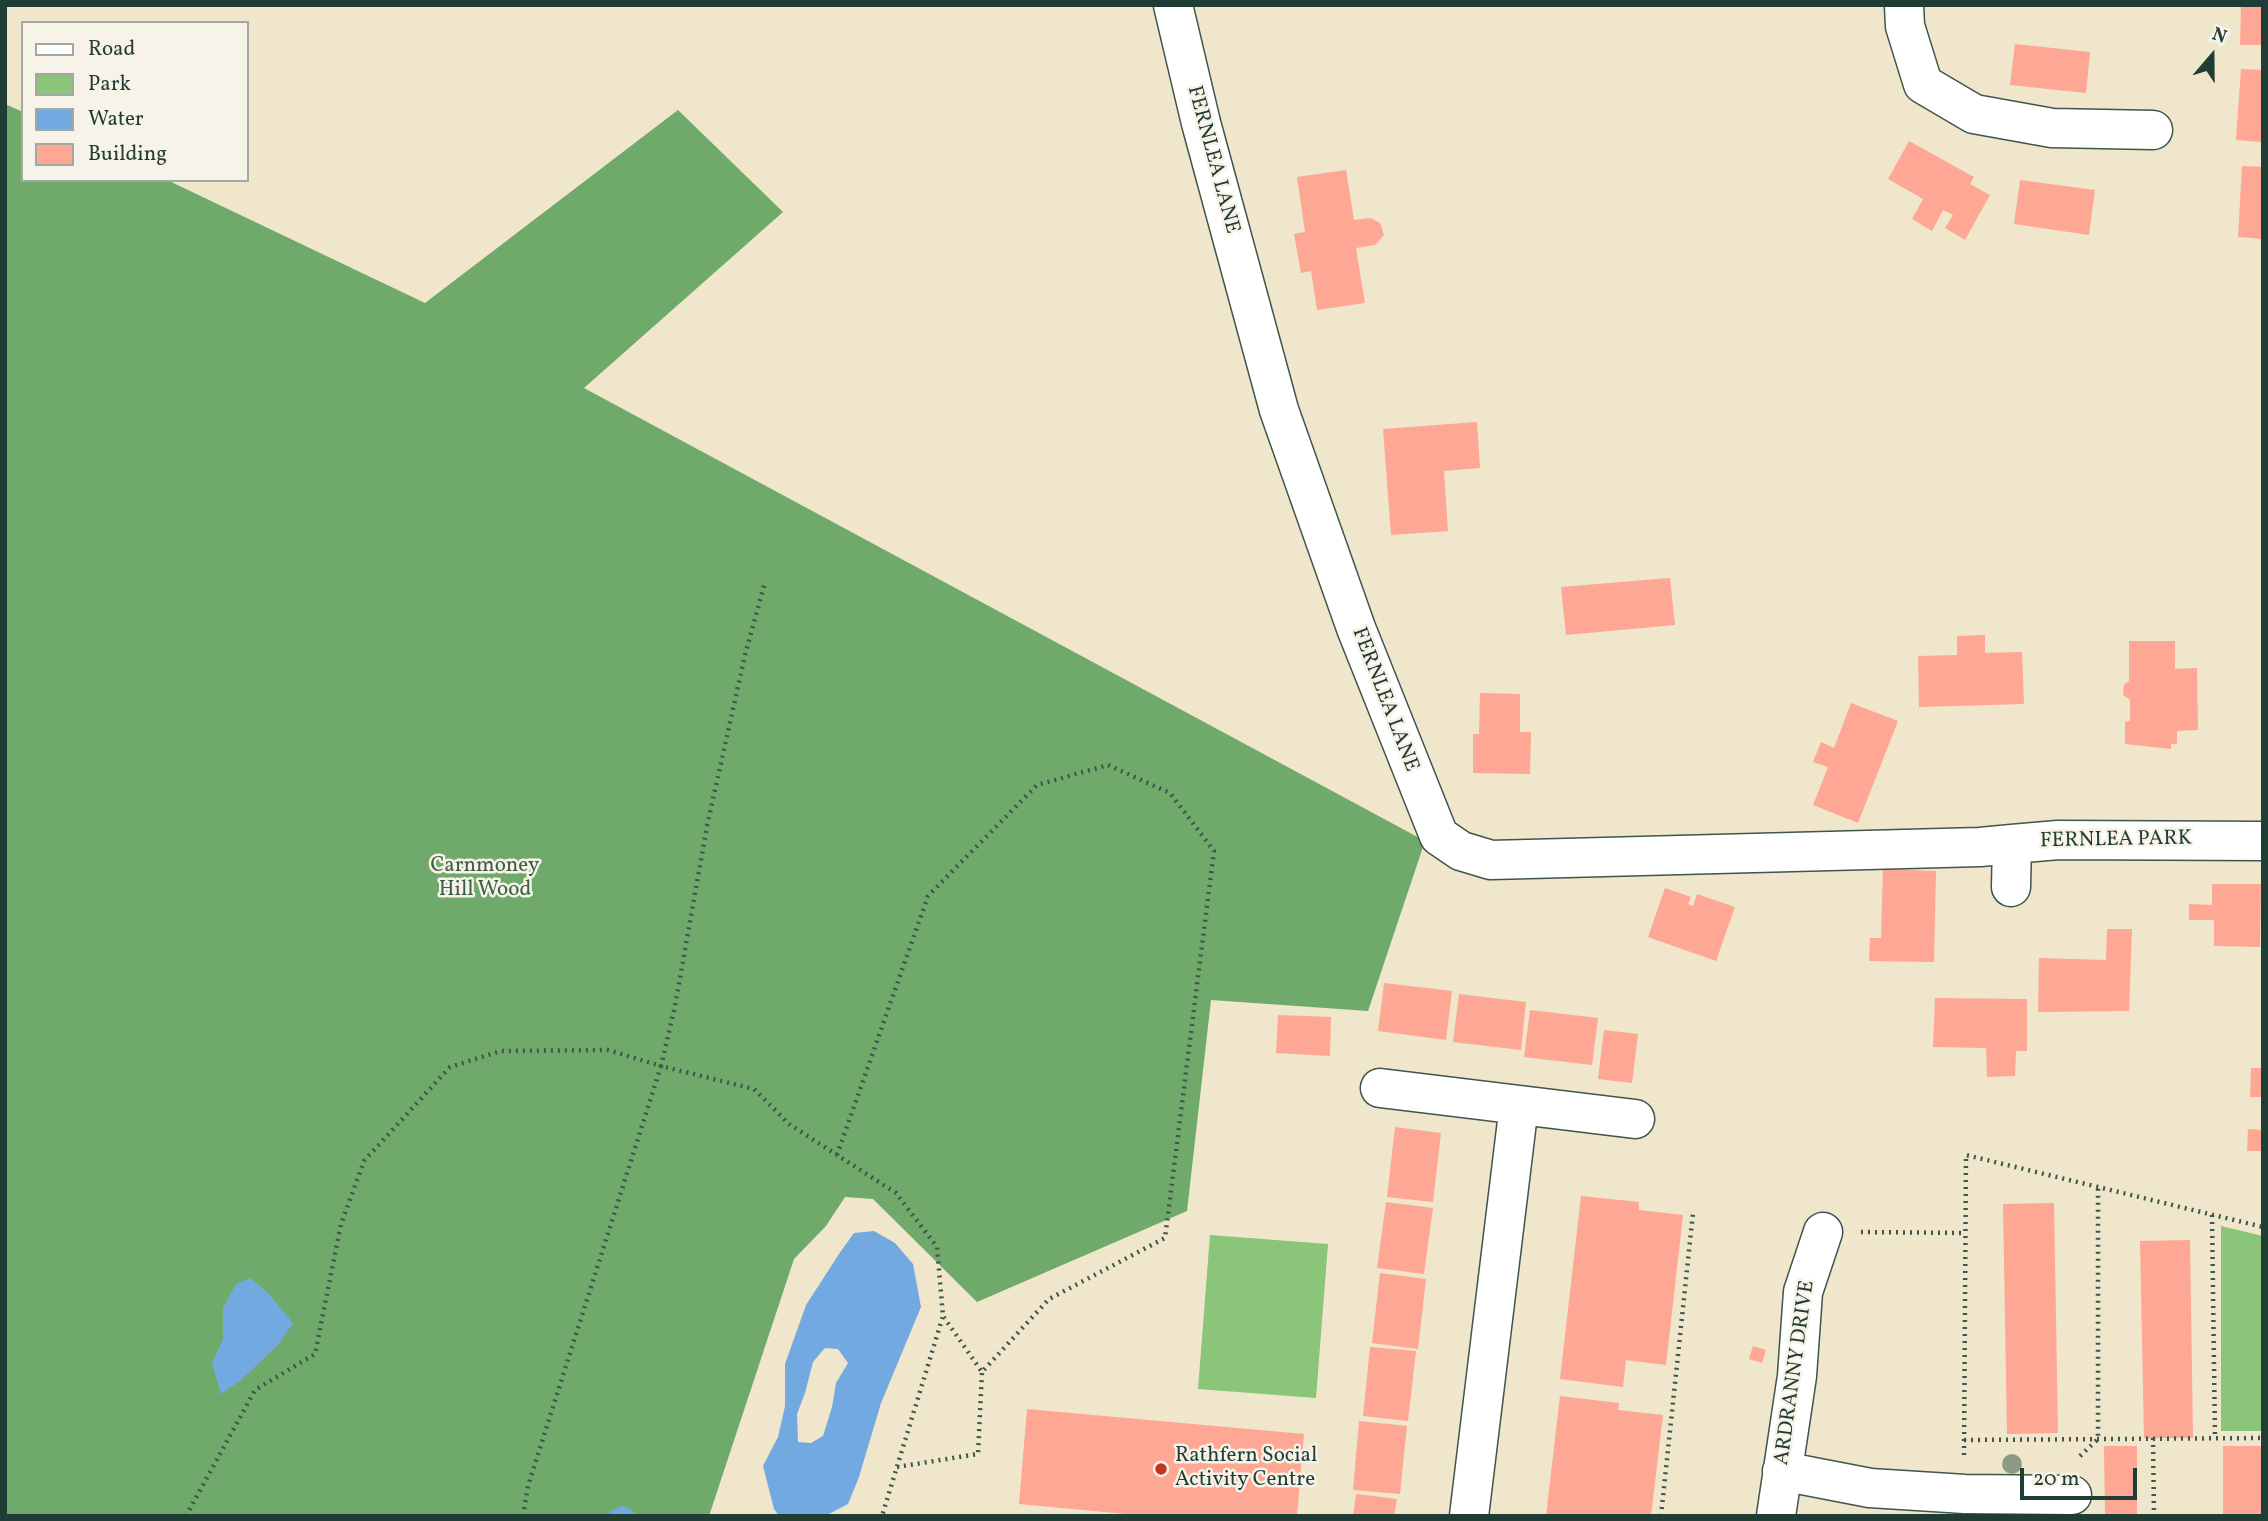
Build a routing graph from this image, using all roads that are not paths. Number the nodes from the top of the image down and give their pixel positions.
1 (1173, 5) edge
2 (1904, 5) edge
3 (2153, 130) dead end
4 (2263, 841) edge
5 (2012, 844) junction
6 (2011, 887) dead end
7 (1380, 1088) dead end
8 (1518, 1105) junction
9 (1635, 1119) dead end
10 (1822, 1231) road end
11 (1782, 1471) junction
12 (2079, 1479) edge
13 (1469, 1516) edge
14 (1776, 1516) edge

1 - 5 street, FERNLEA LANE
2 - 3 street
4 - 5 street, FERNLEA PARK
5 - 6 street, FERNLEA PARK
7 - 8 street
8 - 9 street
8 - 13 street
10 - 11 street, ARDRANNY DRIVE
11 - 12 street
11 - 14 street, ARDRANNY DRIVE

